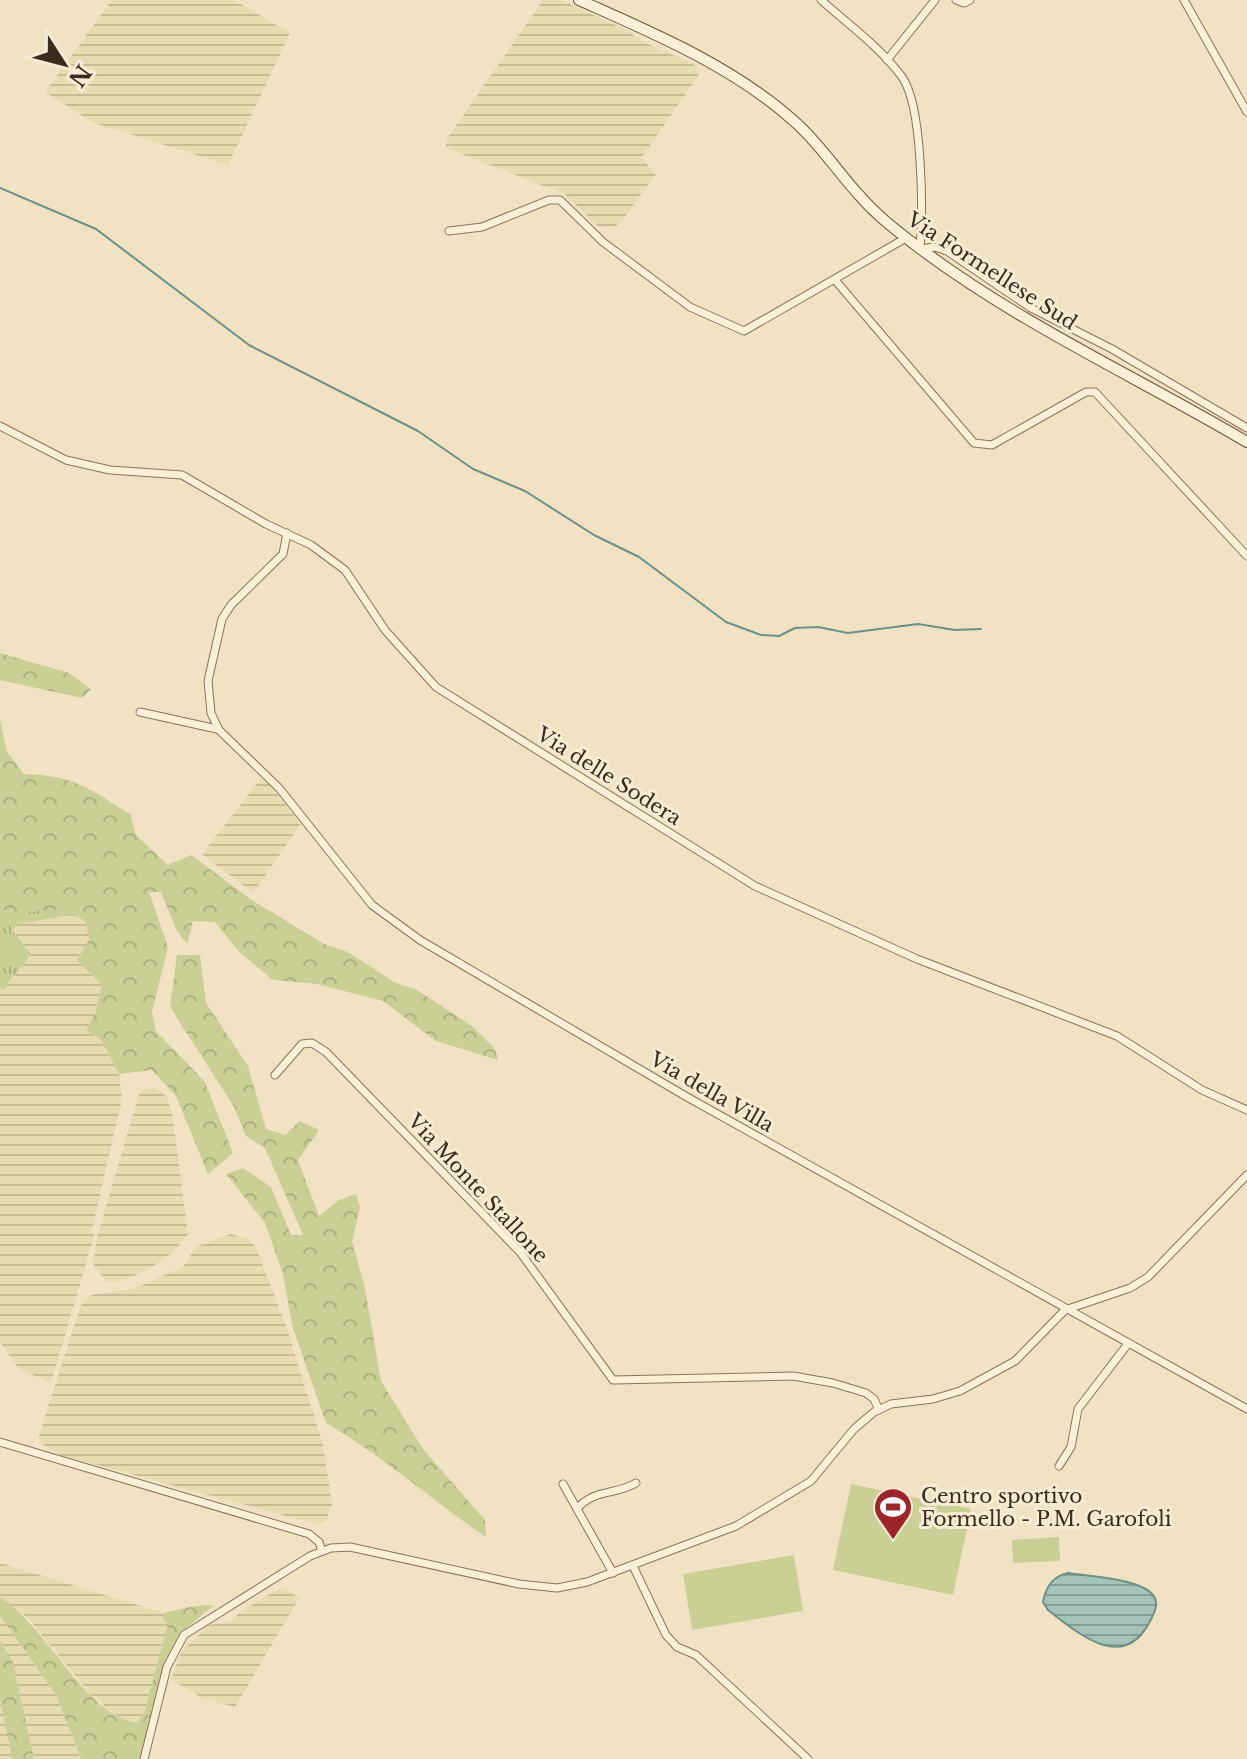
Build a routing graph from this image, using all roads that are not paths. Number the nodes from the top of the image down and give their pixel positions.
1 (579, 0) edge
2 (821, 0) edge
3 (935, 0) edge
4 (956, 0) edge
5 (970, 0) edge
6 (1184, 0) edge
7 (887, 60) junction
8 (1247, 112) edge
9 (449, 231) dead end
10 (906, 238) junction
11 (920, 249) junction
12 (835, 280) junction
13 (0, 426) edge
14 (1247, 428) edge
15 (1247, 442) edge
16 (287, 533) junction
17 (1247, 556) edge
18 (140, 712) dead end
19 (219, 730) junction
20 (275, 1075) dead end
21 (1247, 1110) edge
22 (1247, 1175) edge
23 (1065, 1310) junction
24 (1127, 1345) junction
25 (1247, 1409) edge
26 (879, 1410) junction
27 (0, 1442) edge
28 (1059, 1466) dead end
29 (636, 1483) dead end
30 (563, 1484) dead end
31 (577, 1509) junction
32 (322, 1551) junction
33 (633, 1566) junction
34 (613, 1573) junction
35 (144, 1759) edge
36 (808, 1759) edge

1 - 10 street, Via Formellese Sud
2 - 7 street
3 - 7 street
4 - 5 street
6 - 8 street
7 - 11 street
9 - 12 street
10 - 11 street, Via Formellese Sud
10 - 12 street
11 - 14 street
11 - 15 street, Via Formellese Sud
12 - 17 street
13 - 16 street, Via delle Sodera
16 - 19 street
16 - 21 street, Via delle Sodera
18 - 19 street, Via della Villa
19 - 23 street, Via della Villa
20 - 26 street, Via Monte Stallone
22 - 23 street
23 - 24 street, Via della Villa
23 - 26 street
24 - 25 street, Via della Villa
24 - 28 street
26 - 33 street
27 - 32 street
29 - 31 street
30 - 31 street
31 - 34 street
32 - 34 street
32 - 35 street
33 - 34 street
33 - 36 street

